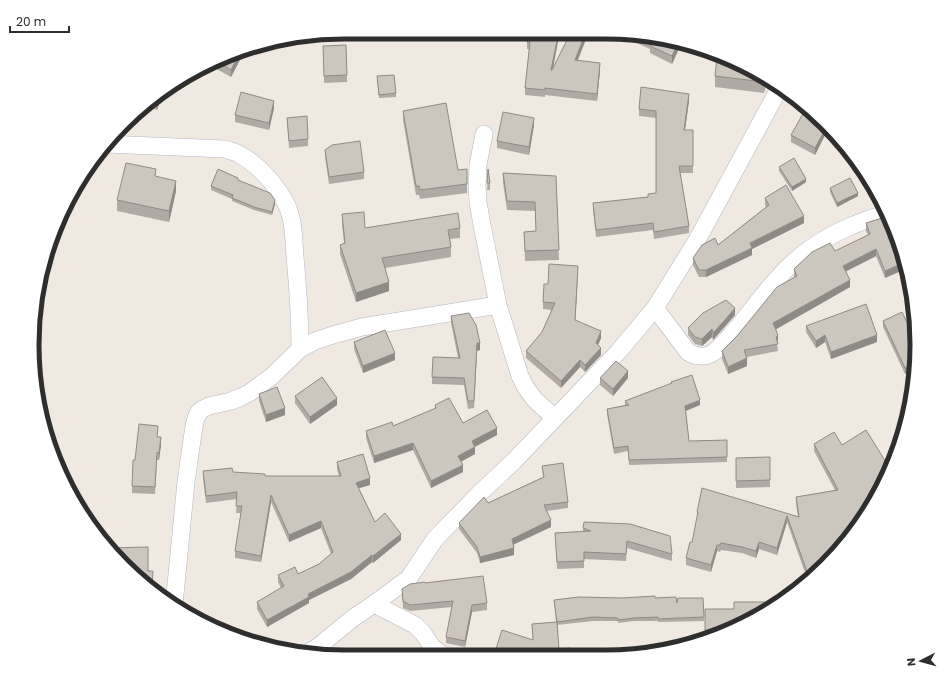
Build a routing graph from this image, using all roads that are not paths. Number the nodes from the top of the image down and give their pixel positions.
1 (777, 92) edge
2 (484, 134) dead end
3 (114, 144) edge
4 (881, 215) edge
5 (498, 305) junction
6 (655, 308) junction
7 (300, 349) junction
8 (555, 418) junction
9 (175, 599) edge
10 (374, 604) junction
11 (316, 648) edge
12 (435, 650) edge

1 - 6 street
2 - 5 street
3 - 7 street
4 - 6 street
5 - 7 street
5 - 8 street
6 - 8 street
7 - 9 street
8 - 10 street
10 - 11 street
10 - 12 street

